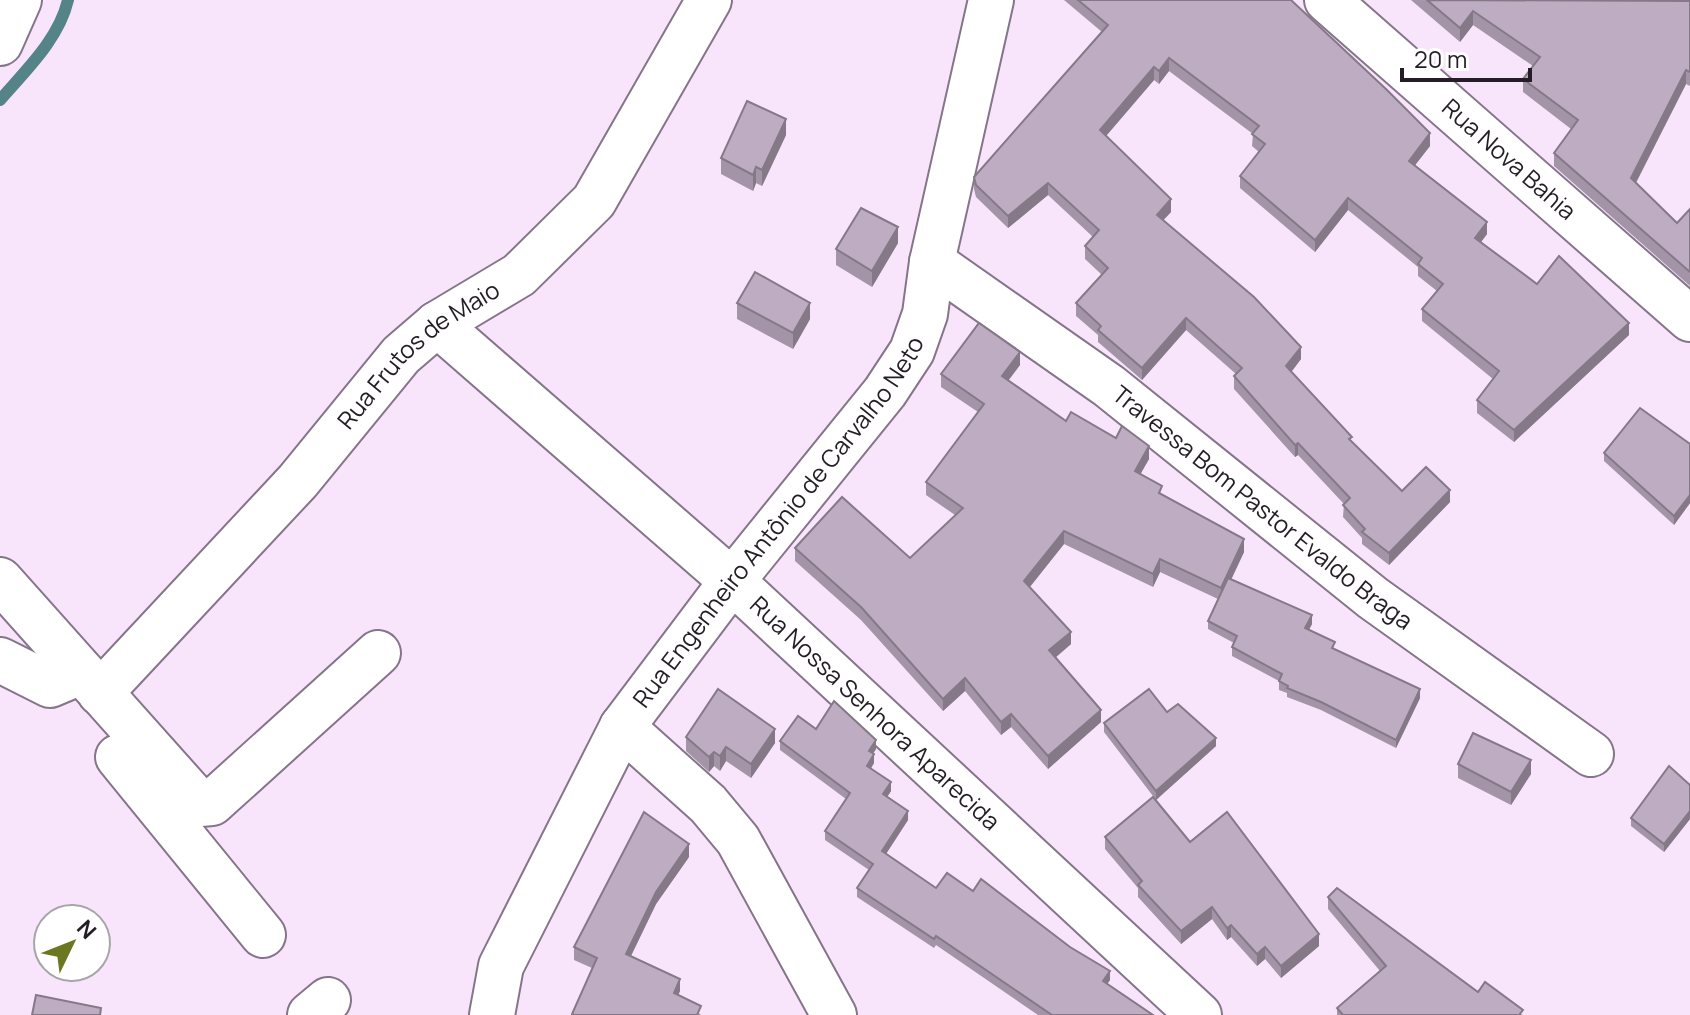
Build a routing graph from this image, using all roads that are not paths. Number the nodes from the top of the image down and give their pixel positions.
1 (19, 0) edge
2 (709, 0) edge
3 (991, 0) edge
4 (1327, 0) edge
5 (0, 43) edge
6 (932, 262) junction
7 (1690, 319) edge
8 (437, 324) junction
9 (0, 580) edge
10 (732, 581) junction
11 (378, 653) dead end
12 (0, 660) edge
13 (80, 683) junction
14 (622, 727) junction
15 (1591, 754) dead end
16 (263, 935) dead end
17 (492, 1015) edge
18 (834, 1015) edge
19 (1199, 1015) edge

1 - 5 street
2 - 8 street, Rua Frutos de Maio
3 - 6 street, Rua Engenheiro Antônio de Carvalho Neto
4 - 7 street, Rua Nova Bahia
6 - 10 street, Rua Engenheiro Antônio de Carvalho Neto
6 - 15 street, Travessa Bom Pastor Evaldo Braga
8 - 10 street, Rua Nossa Senhora Aparecida
8 - 13 street, Rua Frutos de Maio
9 - 13 street
10 - 14 street, Rua Engenheiro Antônio de Carvalho Neto
10 - 19 street, Rua Nossa Senhora Aparecida
11 - 13 street
12 - 13 street
13 - 16 street
14 - 17 street, Rua Engenheiro Antônio de Carvalho Neto
14 - 18 street

